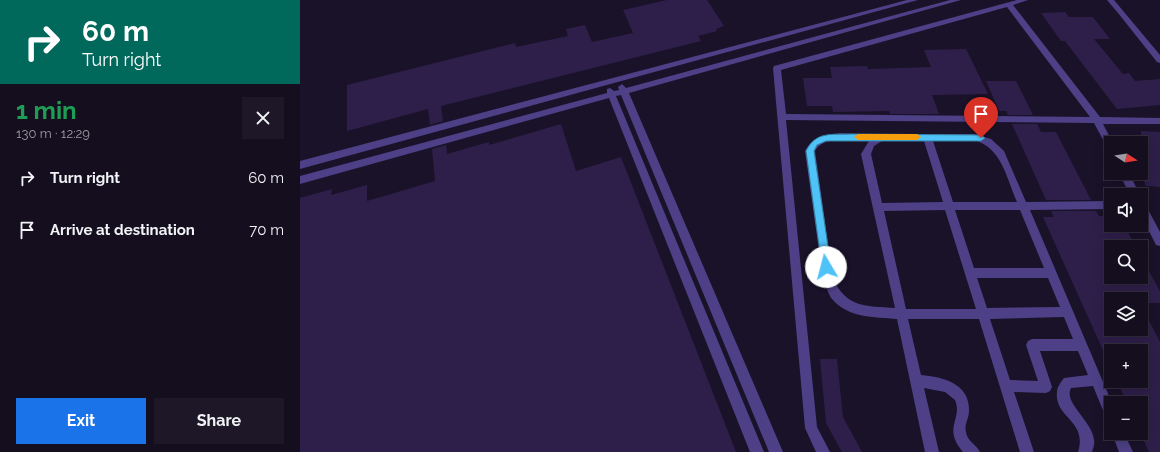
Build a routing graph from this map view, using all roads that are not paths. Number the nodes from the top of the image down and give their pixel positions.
1 (915, 0) edge
2 (958, 0) edge
3 (1025, 0) edge
4 (1110, 0) edge
5 (1009, 4) junction
6 (1160, 60) edge
7 (619, 80) junction
8 (606, 83) junction
9 (624, 92) junction
10 (612, 96) junction
11 (782, 117) junction
12 (1097, 120) junction
13 (1160, 121) edge
14 (1105, 136) edge
15 (927, 137) junction
16 (880, 138) junction
17 (300, 165) edge
18 (300, 180) edge
19 (1104, 205) edge
20 (950, 206) junction
21 (1023, 206) junction
22 (878, 207) junction
23 (1148, 219) edge
24 (1160, 242) edge
25 (1051, 273) junction
26 (971, 274) junction
27 (1068, 312) junction
28 (901, 313) junction
29 (983, 314) junction
30 (1081, 345) junction
31 (1096, 380) junction
32 (916, 381) junction
33 (1007, 386) junction
34 (1104, 399) edge
35 (1121, 440) edge
36 (757, 452) edge
37 (776, 452) edge
38 (823, 452) edge
39 (932, 452) edge
40 (973, 452) edge
41 (1027, 452) edge
42 (1085, 452) edge
43 (1126, 452) edge

1 - 7 street
2 - 9 street
3 - 5 street
4 - 6 street
5 - 11 street
5 - 12 street
7 - 8 street
7 - 9 street
8 - 10 street
8 - 17 street
9 - 10 street
9 - 37 street
10 - 18 street
10 - 36 street
11 - 12 street
11 - 38 street
12 - 13 street
12 - 14 street
15 - 16 street
15 - 20 street
15 - 21 street
16 - 22 street
16 - 28 street
19 - 21 street
20 - 21 street
20 - 22 street
20 - 26 street
21 - 25 street
22 - 28 street
23 - 24 street
25 - 26 street
25 - 27 street
26 - 29 street
27 - 29 street
27 - 30 street
28 - 29 street
28 - 32 street
29 - 33 street
30 - 31 street
30 - 33 street
31 - 34 street
31 - 42 street
32 - 39 street
32 - 40 street
33 - 41 street
35 - 43 street

